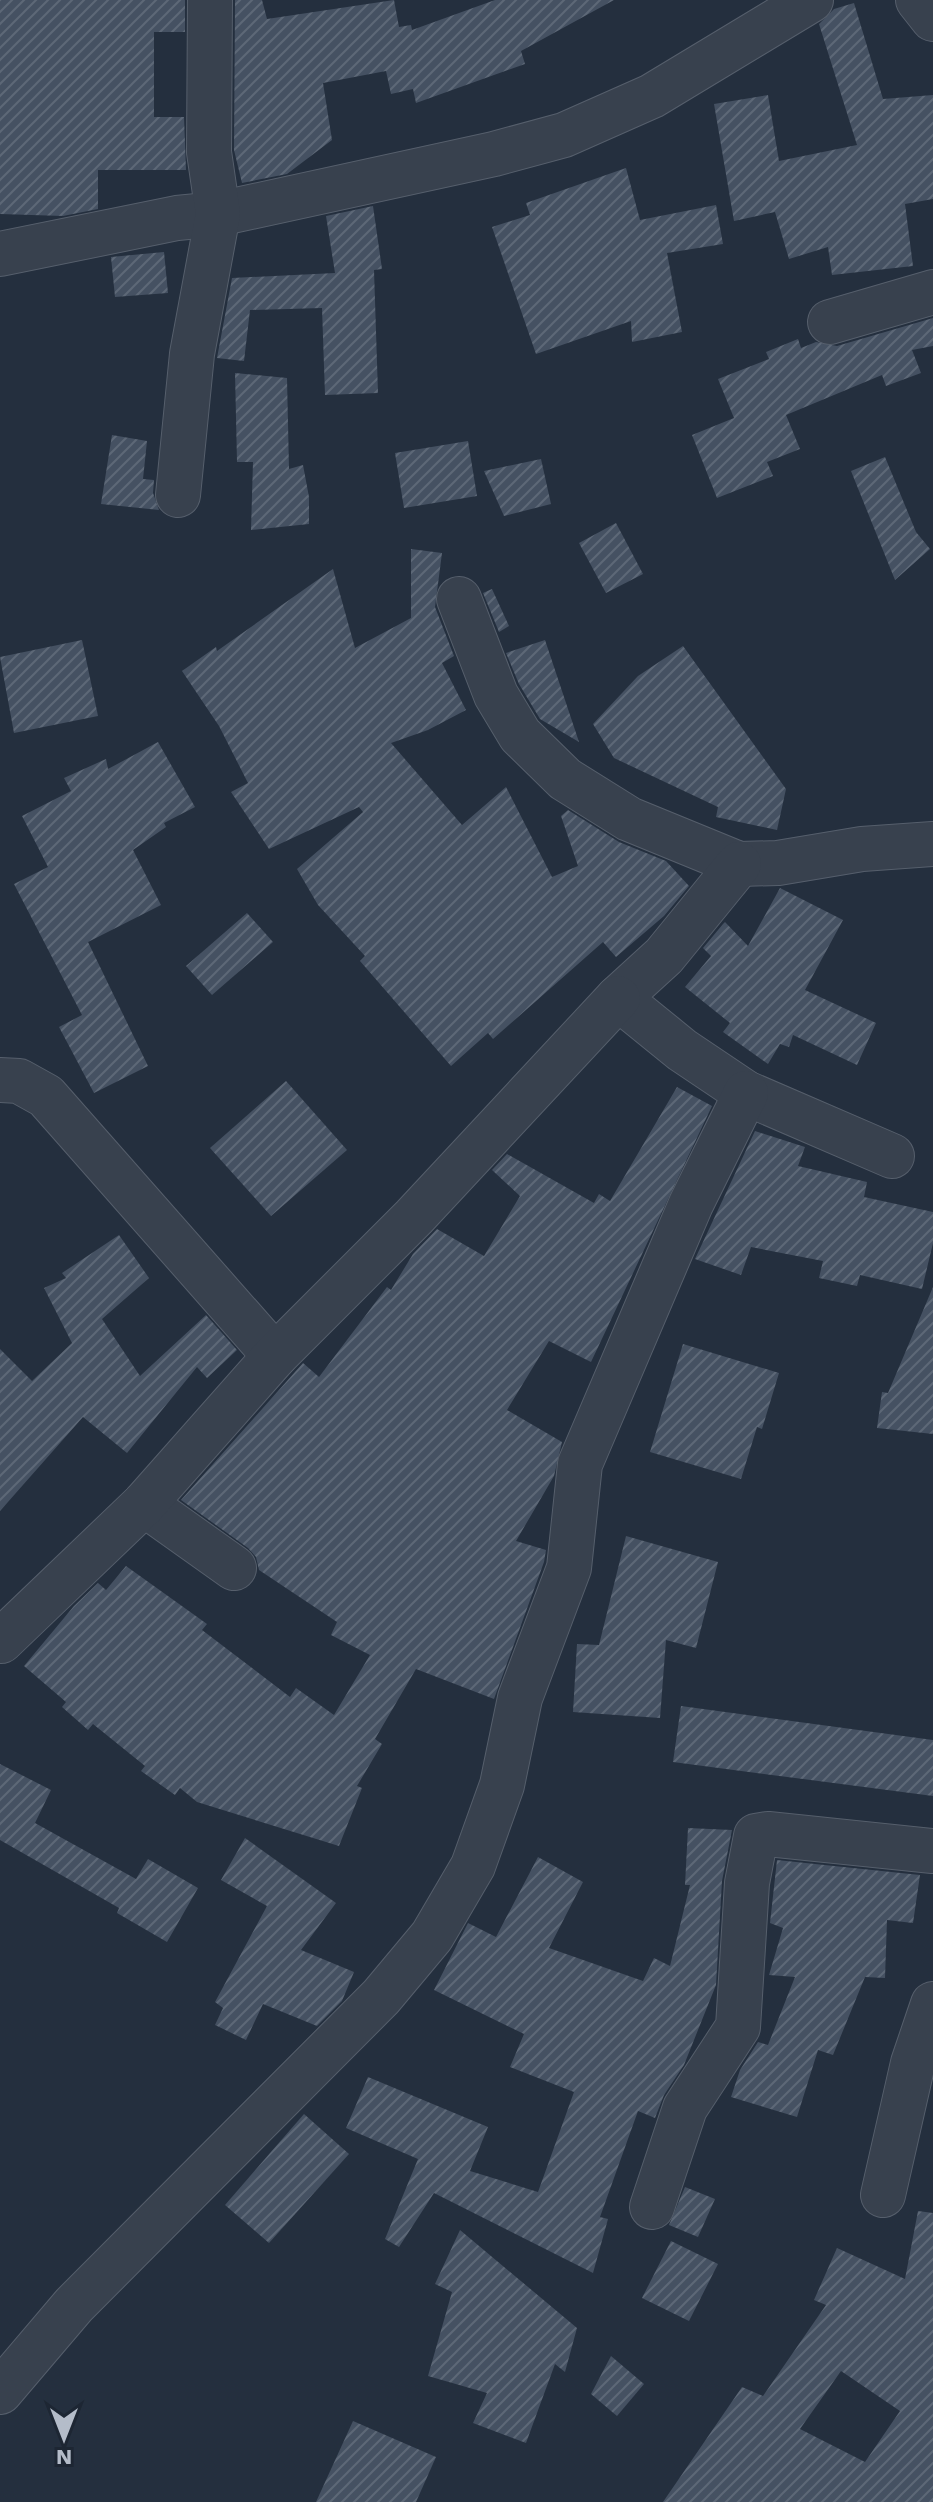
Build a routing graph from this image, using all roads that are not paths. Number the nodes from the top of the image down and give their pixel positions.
1 (210, 0) edge
2 (811, 0) edge
3 (918, 0) edge
4 (933, 19) edge
5 (218, 214) junction
6 (0, 254) edge
7 (933, 292) edge
8 (830, 322) dead end
9 (178, 495) dead end
10 (459, 599) dead end
11 (933, 844) edge
12 (739, 864) junction
13 (618, 998) junction
14 (0, 1080) edge
15 (746, 1093) junction
16 (892, 1156) dead end
17 (275, 1356) junction
18 (144, 1504) junction
19 (234, 1568) dead end
20 (1, 1641) edge
21 (933, 1851) edge
22 (933, 2004) edge
23 (883, 2195) dead end
24 (652, 2207) dead end
25 (0, 2392) edge

1 - 5 street
2 - 5 street
3 - 4 street
5 - 6 street
5 - 9 street
7 - 8 street
10 - 12 street
11 - 12 street
12 - 13 street
13 - 15 street
13 - 17 street
14 - 17 street
15 - 16 street
15 - 25 street
17 - 18 street
18 - 19 street
18 - 20 street
21 - 24 street
22 - 23 street

